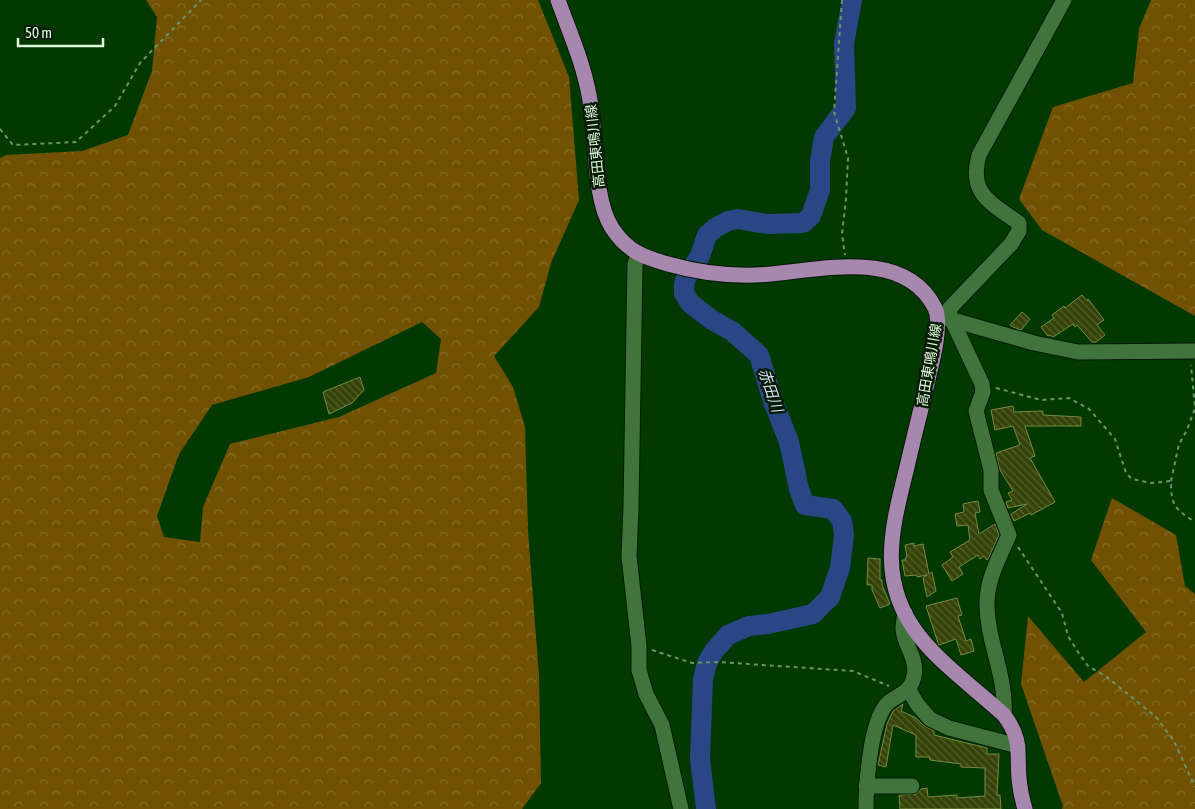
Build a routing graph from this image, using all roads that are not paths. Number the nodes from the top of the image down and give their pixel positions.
1 (558, 0) edge
2 (1064, 0) edge
3 (638, 255) junction
4 (946, 318) junction
5 (1192, 350) edge
6 (905, 613) junction
7 (909, 690) junction
8 (1004, 715) junction
9 (1018, 746) junction
10 (866, 786) junction
11 (912, 786) dead end
12 (681, 809) edge
13 (866, 809) edge
14 (1025, 809) edge

1 - 3 main road, 高田東鳴川線
2 - 4 street
3 - 4 main road, 高田東鳴川線
3 - 12 street
4 - 5 street
4 - 6 main road, 高田東鳴川線
4 - 8 street
6 - 7 street
6 - 8 main road, 高田東鳴川線
7 - 9 street
7 - 10 street
8 - 9 main road, 高田東鳴川線
9 - 14 main road, 高田東鳴川線
10 - 11 street
10 - 13 street

